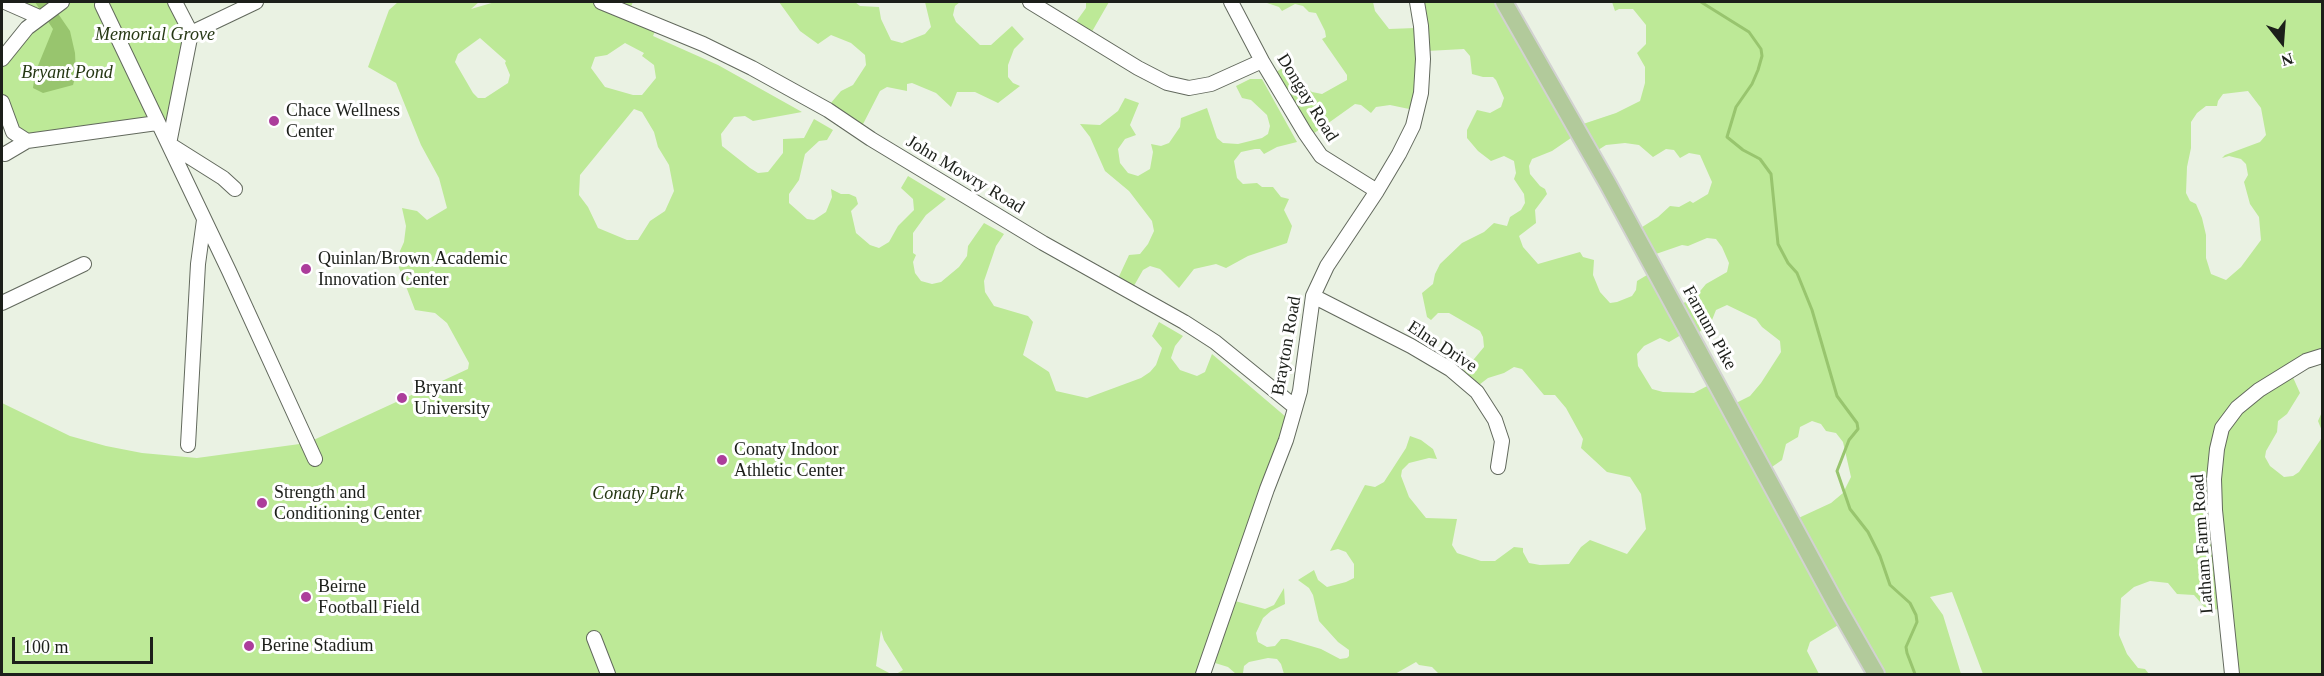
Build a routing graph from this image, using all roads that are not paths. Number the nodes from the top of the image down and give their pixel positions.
1 (4, 2) edge
2 (175, 2) edge
3 (256, 2) edge
4 (601, 2) edge
5 (1030, 2) edge
6 (1231, 2) edge
7 (1417, 2) edge
8 (1504, 2) edge
9 (101, 3) edge
10 (59, 4) edge
11 (39, 17) junction
12 (191, 33) junction
13 (2, 59) edge
14 (1262, 61) junction
15 (2, 102) edge
16 (9, 121) junction
17 (157, 123) junction
18 (27, 141) junction
19 (169, 144) junction
20 (3, 156) edge
21 (235, 189) dead end
22 (1377, 191) junction
23 (204, 220) junction
24 (84, 264) dead end
25 (1313, 296) junction
26 (2, 303) edge
27 (2322, 356) edge
28 (1295, 407) junction
29 (188, 445) dead end
30 (315, 459) dead end
31 (1498, 467) dead end
32 (594, 638) dead end
33 (608, 675) edge
34 (1203, 675) edge
35 (1876, 675) edge
36 (2232, 675) edge

1 - 11 street
2 - 12 street
3 - 12 street
4 - 28 street, John Mowry Road
5 - 14 street
6 - 14 street, Dongay Road
7 - 22 street, Brayton Road
8 - 35 main road, Farnum Pike
9 - 17 street
10 - 11 street
11 - 13 street
12 - 19 street
14 - 22 street, Dongay Road
15 - 16 street
16 - 18 street
16 - 20 street
17 - 18 street
17 - 19 street
18 - 20 street
19 - 21 street
19 - 23 street
22 - 25 street, Brayton Road
23 - 29 street
23 - 30 street
24 - 26 street
25 - 28 street, Brayton Road
25 - 31 street, Elna Drive
27 - 36 street, Latham Farm Road
28 - 34 street, Brayton Road
32 - 33 street

